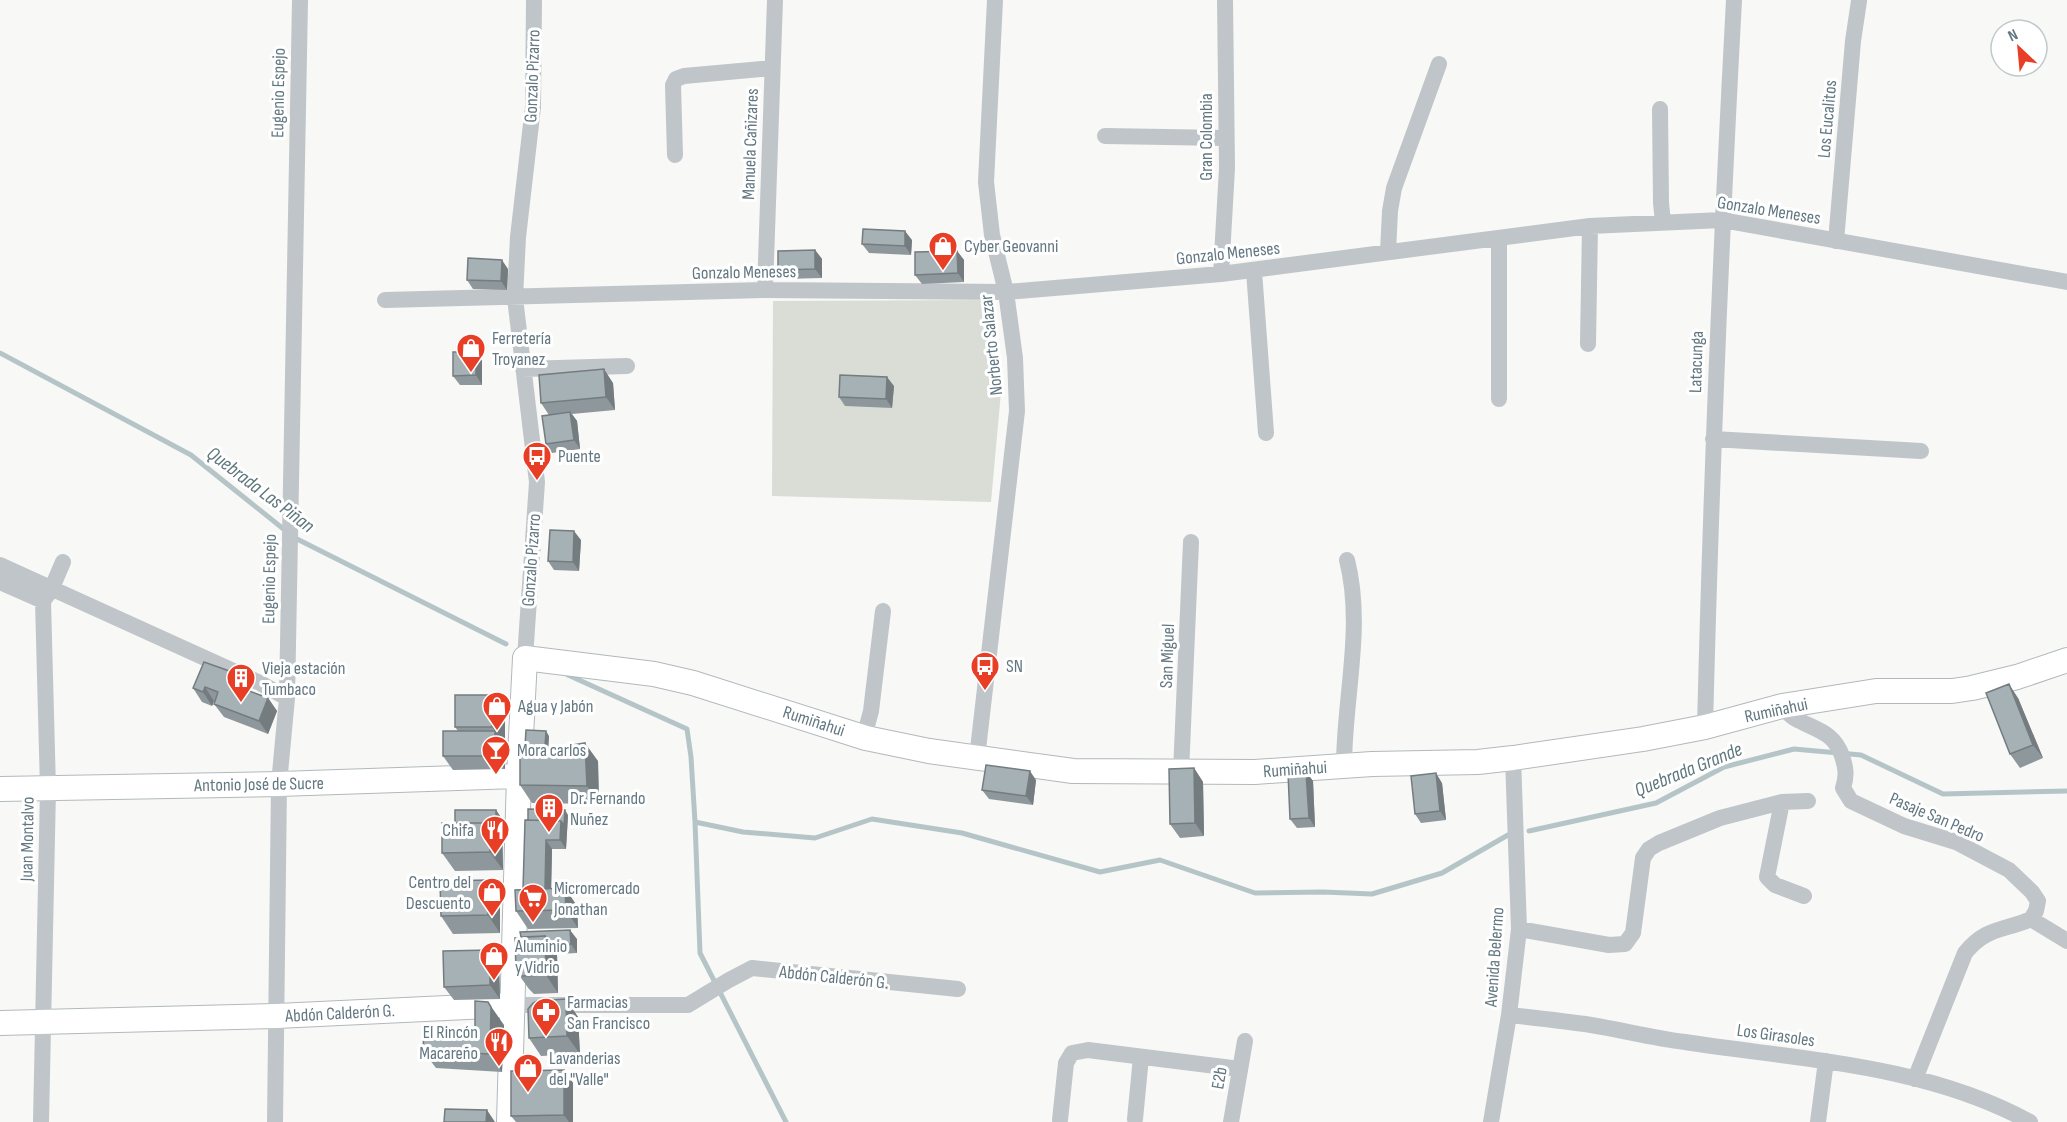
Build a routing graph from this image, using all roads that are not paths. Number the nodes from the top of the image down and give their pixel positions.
1 (300, 0) edge
2 (534, 0) edge
3 (775, 0) edge
4 (995, 0) edge
5 (1225, 0) edge
6 (1734, 0) edge
7 (1858, 1) edge
8 (1439, 64) dead end
9 (772, 68) junction
10 (1660, 109) dead end
11 (1105, 136) dead end
12 (1226, 138) junction
13 (675, 155) dead end
14 (1722, 220) junction
15 (1663, 222) junction
16 (1590, 226) junction
17 (1498, 238) junction
18 (1836, 241) junction
19 (1388, 252) junction
20 (1254, 271) junction
21 (1221, 274) junction
22 (2067, 282) edge
23 (765, 290) junction
24 (1005, 292) junction
25 (515, 298) junction
26 (385, 300) dead end
27 (1588, 344) dead end
28 (627, 366) dead end
29 (523, 369) junction
30 (1499, 399) dead end
31 (1266, 433) dead end
32 (1713, 439) junction
33 (1921, 451) dead end
34 (1191, 542) dead end
35 (1347, 560) dead end
36 (63, 562) dead end
37 (0, 565) edge
38 (0, 582) edge
39 (47, 596) junction
40 (883, 610) dead end
41 (525, 658) junction
42 (2067, 660) edge
43 (287, 698) junction
44 (1782, 706) junction
45 (1705, 727) junction
46 (864, 737) junction
47 (977, 758) junction
48 (1513, 758) junction
49 (1344, 766) junction
50 (1182, 772) junction
51 (519, 776) junction
52 (279, 784) junction
53 (0, 789) edge
54 (48, 789) junction
55 (1808, 801) dead end
56 (1782, 802) junction
57 (1804, 896) dead end
58 (2031, 919) junction
59 (1519, 929) junction
60 (2067, 940) edge
61 (958, 989) dead end
62 (512, 1005) junction
63 (1509, 1015) junction
64 (277, 1016) junction
65 (43, 1022) junction
66 (0, 1023) edge
67 (1245, 1041) dead end
68 (1141, 1057) junction
69 (1826, 1061) junction
70 (1240, 1069) junction
71 (1915, 1078) junction
72 (1135, 1119) dead end
73 (1060, 1120) dead end
74 (41, 1122) edge
75 (275, 1122) edge
76 (509, 1122) edge
77 (1231, 1122) edge
78 (1491, 1122) edge
79 (1818, 1122) edge
80 (2030, 1122) edge

1 - 43 street, Eugenio Espejo
2 - 25 street, Gonzalo Pizarro
3 - 9 street, Manuela Cañizares
4 - 24 street, Norberto Salazar
5 - 12 street, Gran Colombia
6 - 14 street, Latacunga
7 - 18 street, Los Eucalitos
8 - 19 street
9 - 13 street
9 - 23 street, Manuela Cañizares
10 - 15 street
11 - 12 street
12 - 21 street, Gran Colombia
14 - 15 street, Gonzalo Meneses
14 - 18 street, Gonzalo Meneses
14 - 32 street, Latacunga
15 - 16 street, Gonzalo Meneses
16 - 17 street, Gonzalo Meneses
16 - 27 street
17 - 19 street, Gonzalo Meneses
17 - 30 street
18 - 22 street, Gonzalo Meneses
19 - 20 street, Gonzalo Meneses
20 - 21 street, Gonzalo Meneses
20 - 31 street
21 - 24 street, Gonzalo Meneses
23 - 24 street, Gonzalo Meneses
23 - 25 street, Gonzalo Meneses
24 - 47 street, Norberto Salazar
25 - 26 street, Gonzalo Meneses
25 - 29 street, Gonzalo Pizarro
28 - 29 street
29 - 41 street, Gonzalo Pizarro
32 - 33 street
32 - 45 street, Latacunga
34 - 50 street, San Miguel
35 - 49 street
36 - 39 street, Juan Montalvo
37 - 39 street
38 - 39 street
39 - 43 street
39 - 54 street, Juan Montalvo
40 - 46 street
41 - 46 street, Rumiñahui
41 - 51 street, Gonzalo Pizarro
42 - 44 street, Rumiñahui
43 - 52 street, Eugenio Espejo
44 - 45 street, Rumiñahui
44 - 58 street, Pasaje San Pedro
45 - 48 street, Rumiñahui
46 - 47 street, Rumiñahui
47 - 50 street, Rumiñahui
48 - 49 street, Rumiñahui
48 - 59 street, Avenida Belermo
49 - 50 street, Rumiñahui
51 - 52 street, Antonio José de Sucre
51 - 62 street, Gonzalo Pizarro
52 - 54 street, Antonio José de Sucre
52 - 64 street, Eugenio Espejo
53 - 54 street, Antonio José de Sucre
54 - 65 street, Juan Montalvo
55 - 56 street
56 - 57 street
56 - 59 street
58 - 60 street
58 - 71 street
59 - 63 street, Avenida Belermo
61 - 62 street, Abdón Calderón G.
62 - 64 street, Abdón Calderón G.
62 - 76 street, Gonzalo Pizarro
63 - 69 street, Los Girasoles
63 - 78 street, Avenida Belermo
64 - 65 street, Abdón Calderón G.
64 - 75 street, Eugenio Espejo
65 - 66 street, Abdón Calderón G.
65 - 74 street, Juan Montalvo
67 - 70 street, E2b
68 - 70 street
68 - 72 street
68 - 73 street
69 - 71 street, Los Girasoles
69 - 79 street
70 - 77 street, E2b
71 - 80 street, Los Girasoles

